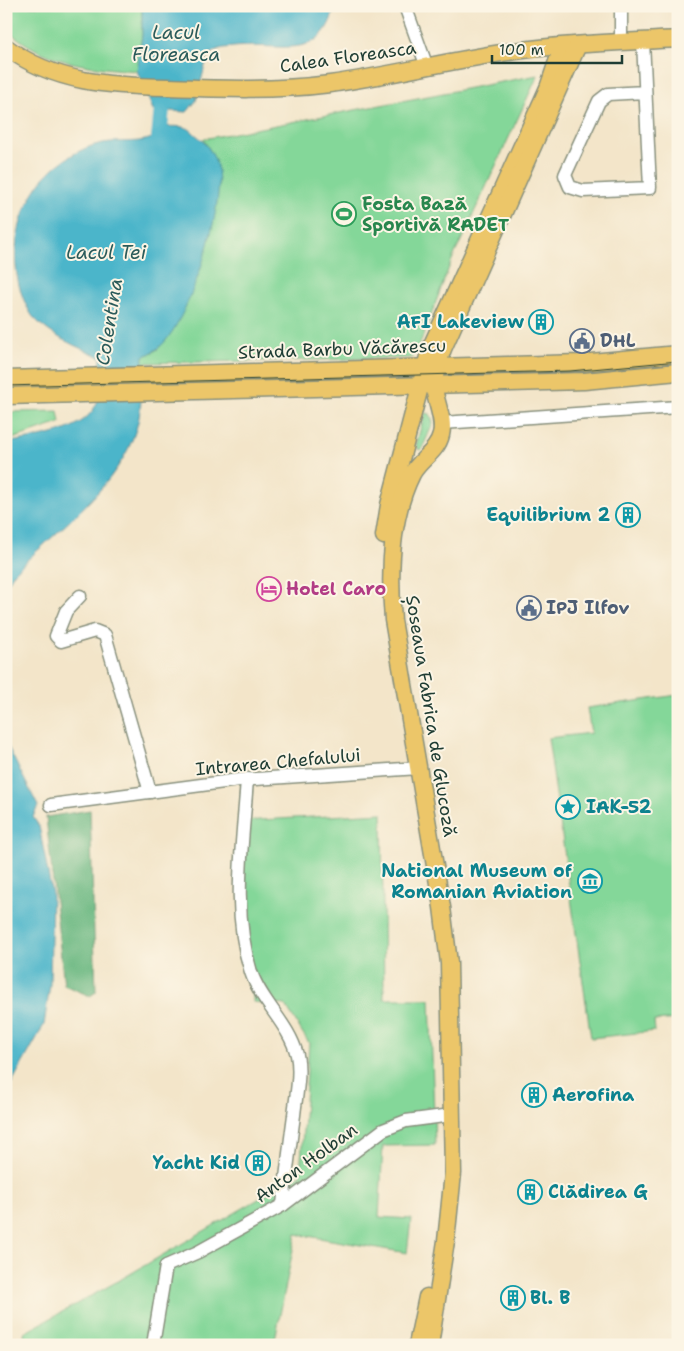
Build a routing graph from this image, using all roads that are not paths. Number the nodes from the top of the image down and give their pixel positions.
1 (406, 6) edge
2 (621, 6) edge
3 (678, 39) edge
4 (643, 41) junction
5 (621, 43) junction
6 (570, 46) junction
7 (6, 47) edge
8 (524, 50) junction
9 (427, 67) junction
10 (549, 85) junction
11 (645, 92) junction
12 (678, 354) edge
13 (432, 366) junction
14 (678, 372) edge
15 (6, 379) edge
16 (427, 386) junction
17 (6, 396) edge
18 (678, 407) edge
19 (442, 423) junction
20 (411, 425) junction
21 (426, 458) junction
22 (80, 596) dead end
23 (414, 769) junction
24 (247, 779) junction
25 (150, 792) junction
26 (51, 806) dead end
27 (444, 1116) junction
28 (283, 1205) junction
29 (153, 1345) edge
30 (417, 1345) edge
31 (430, 1345) edge

1 - 9 street
2 - 5 street
3 - 4 main road, Calea Floreasca
4 - 5 main road, Calea Floreasca
4 - 11 street
5 - 6 main road, Calea Floreasca
6 - 8 main road, Calea Floreasca
6 - 10 main road, Șoseaua Fabrica de Glucoză
6 - 13 main road, Șoseaua Fabrica de Glucoză
7 - 9 main road, Calea Floreasca
8 - 9 main road, Calea Floreasca
8 - 10 main road
10 - 13 main road, Șoseaua Fabrica de Glucoză
11 - 11 street
12 - 13 main road, Strada Barbu Văcărescu
13 - 15 main road, Strada Barbu Văcărescu
13 - 16 main road, Șoseaua Fabrica de Glucoză
14 - 16 main road
16 - 17 main road
16 - 19 main road, Șoseaua Fabrica de Glucoză
16 - 20 main road, Șoseaua Fabrica de Glucoză
18 - 19 street
19 - 21 main road, Șoseaua Fabrica de Glucoză
20 - 21 main road
20 - 23 main road, Șoseaua Fabrica de Glucoză
21 - 23 main road, Șoseaua Fabrica de Glucoză
22 - 25 street
23 - 24 street, Intrarea Chefalului
23 - 27 main road, Șoseaua Fabrica de Glucoză
23 - 31 main road, Șoseaua Fabrica de Glucoză
24 - 25 street, Intrarea Chefalului
24 - 28 street
25 - 26 street, Intrarea Chefalului
27 - 28 street, Anton Holban
27 - 30 main road, Șoseaua Fabrica de Glucoză
28 - 29 street, Anton Holban

